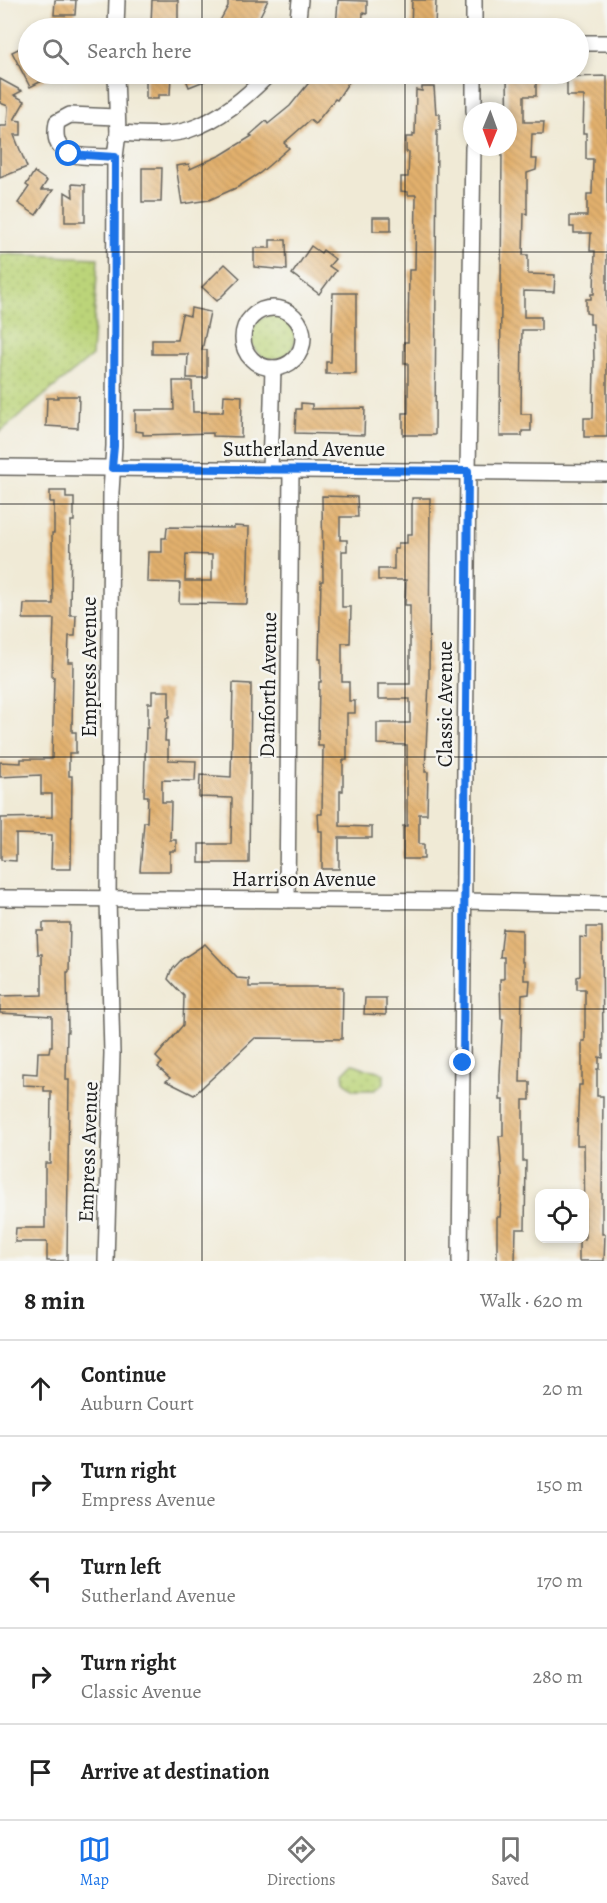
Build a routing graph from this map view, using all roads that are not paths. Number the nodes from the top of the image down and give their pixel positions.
1 (117, 0) edge
2 (300, 0) edge
3 (474, 0) edge
4 (116, 18) edge
5 (298, 18) edge
6 (474, 18) edge
7 (589, 43) edge
8 (607, 43) edge
9 (116, 84) edge
10 (257, 84) edge
11 (474, 84) edge
12 (474, 102) edge
13 (116, 117) junction
14 (118, 133) junction
15 (473, 156) edge
16 (115, 157) junction
17 (273, 368) junction
18 (0, 467) edge
19 (112, 468) junction
20 (270, 470) junction
21 (291, 470) junction
22 (468, 471) junction
23 (607, 473) edge
24 (0, 898) edge
25 (108, 899) junction
26 (287, 900) junction
27 (464, 901) junction
28 (607, 904) edge
29 (106, 1261) edge
30 (460, 1261) edge

1 - 4 street
2 - 5 street
3 - 6 street
7 - 8 street
9 - 13 street, Empress Avenue
10 - 14 street
11 - 12 street
13 - 14 street, Empress Avenue
13 - 16 street
14 - 16 street, Empress Avenue
15 - 22 street, Classic Avenue
16 - 19 street, Empress Avenue
17 - 17 street
17 - 20 street
18 - 19 street, Sutherland Avenue
19 - 20 street, Sutherland Avenue
19 - 25 street, Empress Avenue
20 - 21 street, Sutherland Avenue
21 - 22 street, Sutherland Avenue
21 - 26 street, Danforth Avenue
22 - 23 street, Sutherland Avenue
22 - 27 street, Classic Avenue
24 - 25 street, Harrison Avenue
25 - 26 street, Harrison Avenue
25 - 29 street, Empress Avenue
26 - 27 street, Harrison Avenue
27 - 28 street, Harrison Avenue
27 - 30 street, Classic Avenue

